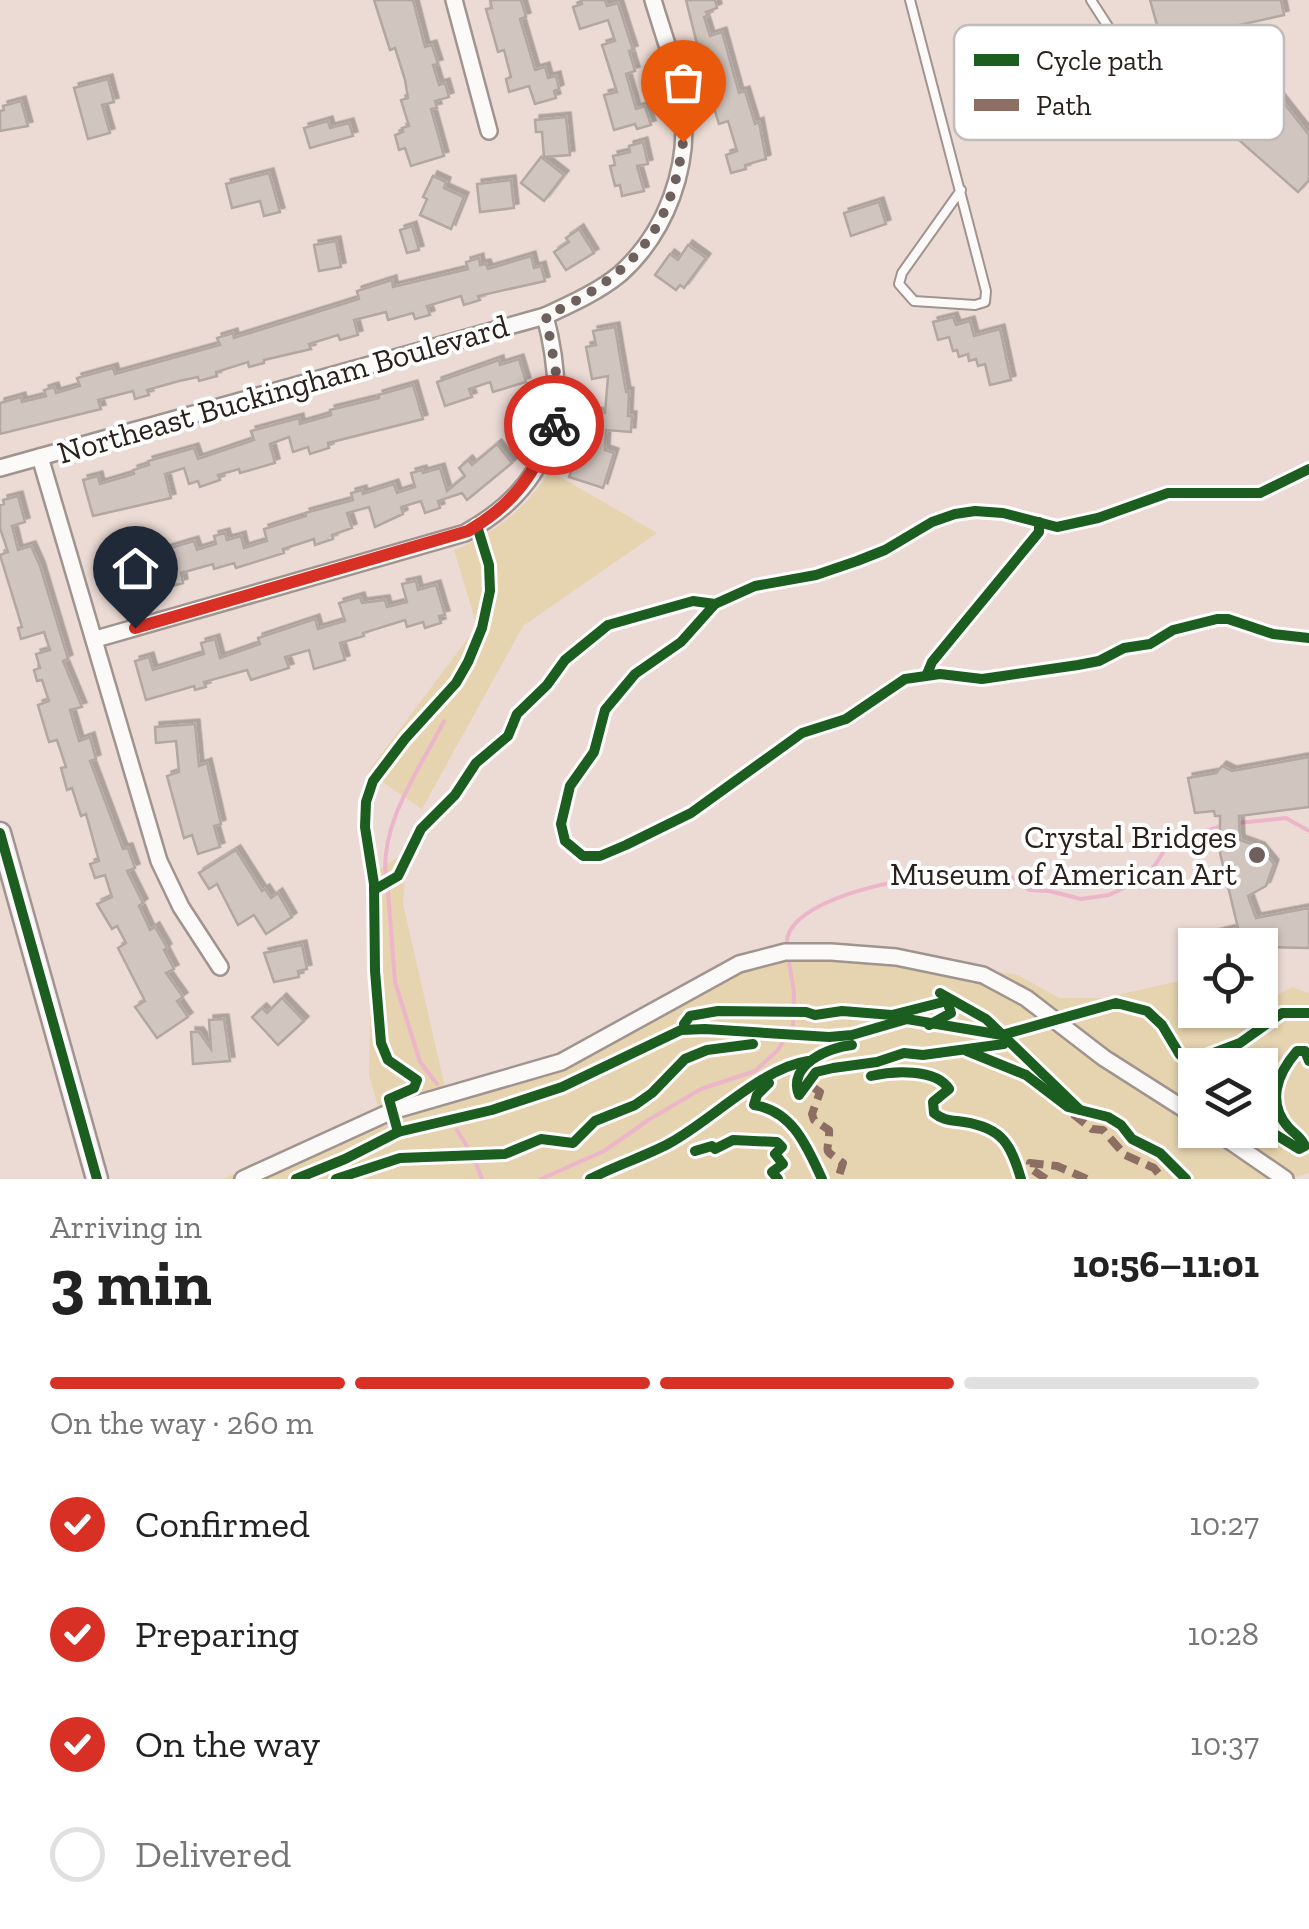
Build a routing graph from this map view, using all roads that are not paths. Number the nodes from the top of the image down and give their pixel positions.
1 (454, 0) edge
2 (653, 0) edge
3 (910, 0) edge
4 (1092, 0) edge
5 (1108, 25) edge
6 (488, 132) dead end
7 (961, 190) junction
8 (546, 316) junction
9 (40, 458) junction
10 (0, 468) edge
11 (96, 639) junction
12 (0, 832) edge
13 (220, 966) dead end
14 (1178, 1105) edge
15 (1240, 1148) edge
16 (266, 1175) edge
17 (97, 1179) edge
18 (244, 1179) edge
19 (1285, 1179) edge

1 - 6 street
2 - 8 street, Northeast Buckingham Boulevard
3 - 7 lane
4 - 5 lane
7 - 7 lane
8 - 9 street, Northeast Buckingham Boulevard
8 - 11 street
9 - 10 street, Northeast Buckingham Boulevard
9 - 11 street
11 - 13 street
12 - 17 street
14 - 16 street
15 - 19 street
16 - 18 street

